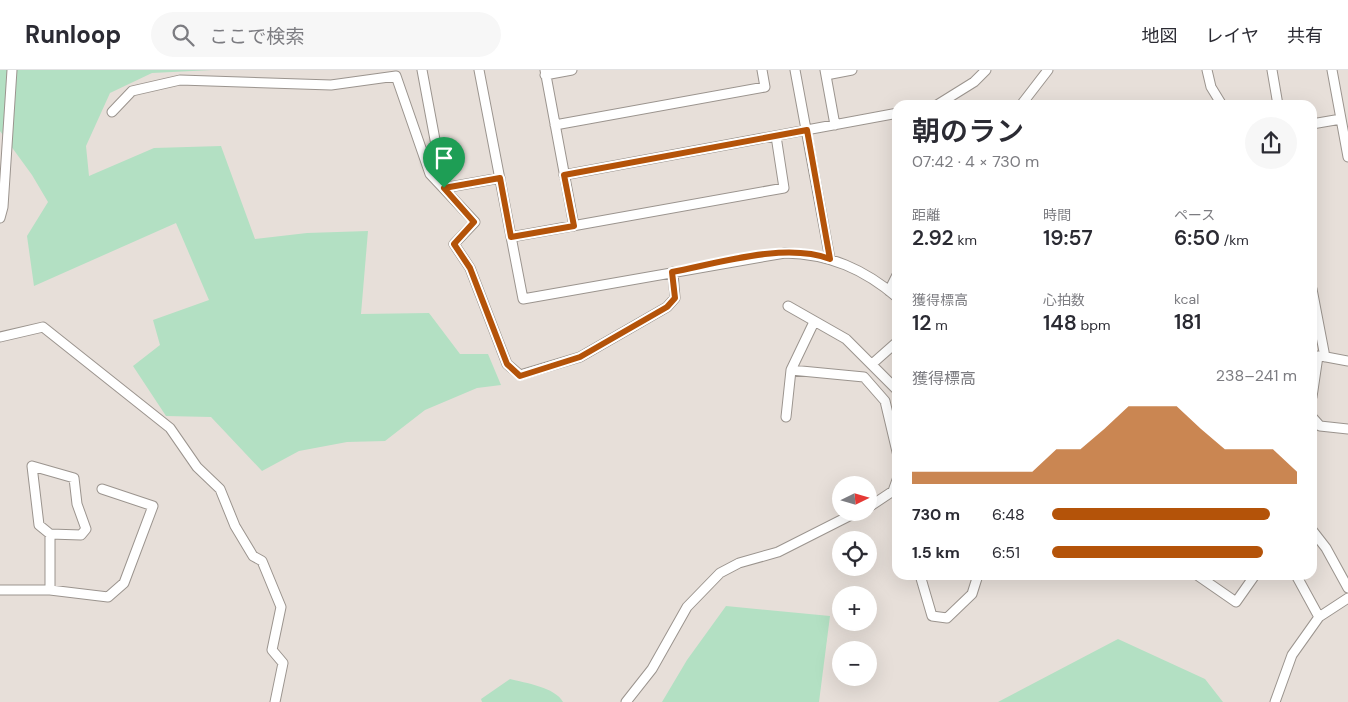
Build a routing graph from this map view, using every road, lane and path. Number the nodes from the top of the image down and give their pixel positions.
1 (12, 70) edge
2 (422, 70) edge
3 (480, 70) edge
4 (572, 70) edge
5 (762, 70) edge
6 (795, 70) edge
7 (852, 70) edge
8 (986, 70) edge
9 (1048, 70) edge
10 (1206, 70) edge
11 (1272, 70) edge
12 (1332, 70) edge
13 (545, 72) edge
14 (825, 72) edge
15 (945, 100) edge
16 (1025, 100) edge
17 (1219, 100) edge
18 (1277, 100) edge
19 (112, 112) dead end
20 (892, 114) edge
21 (1341, 119) junction
22 (1317, 123) edge
23 (555, 125) junction
24 (835, 125) junction
25 (807, 130) junction
26 (776, 136) junction
27 (1348, 157) edge
28 (564, 175) junction
29 (500, 178) junction
30 (444, 188) junction
31 (0, 216) edge
32 (574, 226) junction
33 (511, 237) junction
34 (830, 259) junction
35 (672, 272) junction
36 (892, 285) edge
37 (889, 291) junction
38 (892, 293) edge
39 (788, 306) dead end
40 (814, 322) junction
41 (0, 337) edge
42 (892, 346) edge
43 (1318, 356) edge
44 (1348, 361) edge
45 (872, 364) junction
46 (791, 370) junction
47 (892, 385) edge
48 (786, 417) dead end
49 (1317, 423) edge
50 (1348, 429) edge
51 (892, 431) edge
52 (102, 489) dead end
53 (892, 492) edge
54 (878, 501) edge
55 (839, 521) edge
56 (50, 534) junction
57 (1317, 536) edge
58 (921, 580) edge
59 (976, 580) edge
60 (1204, 580) edge
61 (1251, 580) edge
62 (1299, 580) edge
63 (1348, 588) edge
64 (0, 590) edge
65 (50, 590) junction
66 (1348, 598) edge
67 (1319, 617) junction
68 (275, 702) edge
69 (626, 702) edge
70 (1276, 702) edge

1 - 31 street
2 - 30 street
3 - 29 street
4 - 13 street
5 - 23 street
6 - 25 street
7 - 14 street
8 - 15 street
9 - 16 street
10 - 17 street
11 - 18 street
12 - 21 street
13 - 23 street
14 - 24 street
19 - 30 street
20 - 24 street
21 - 22 street
21 - 27 street
23 - 28 street
24 - 25 street
25 - 26 street
25 - 34 street
26 - 28 street
26 - 32 street
28 - 32 street
29 - 30 street
29 - 33 street
30 - 35 street
32 - 33 street
33 - 35 street
34 - 35 street
34 - 37 street
36 - 37 street
37 - 38 street
39 - 40 street
40 - 45 street
40 - 46 street
41 - 68 street
42 - 45 street
43 - 44 street
45 - 47 street
46 - 48 street
46 - 51 street
49 - 50 street
52 - 65 street
53 - 54 street
55 - 69 street
56 - 56 street
56 - 65 street
57 - 63 street
58 - 59 street
60 - 61 street
62 - 67 street
64 - 65 street
66 - 67 street
67 - 70 street

